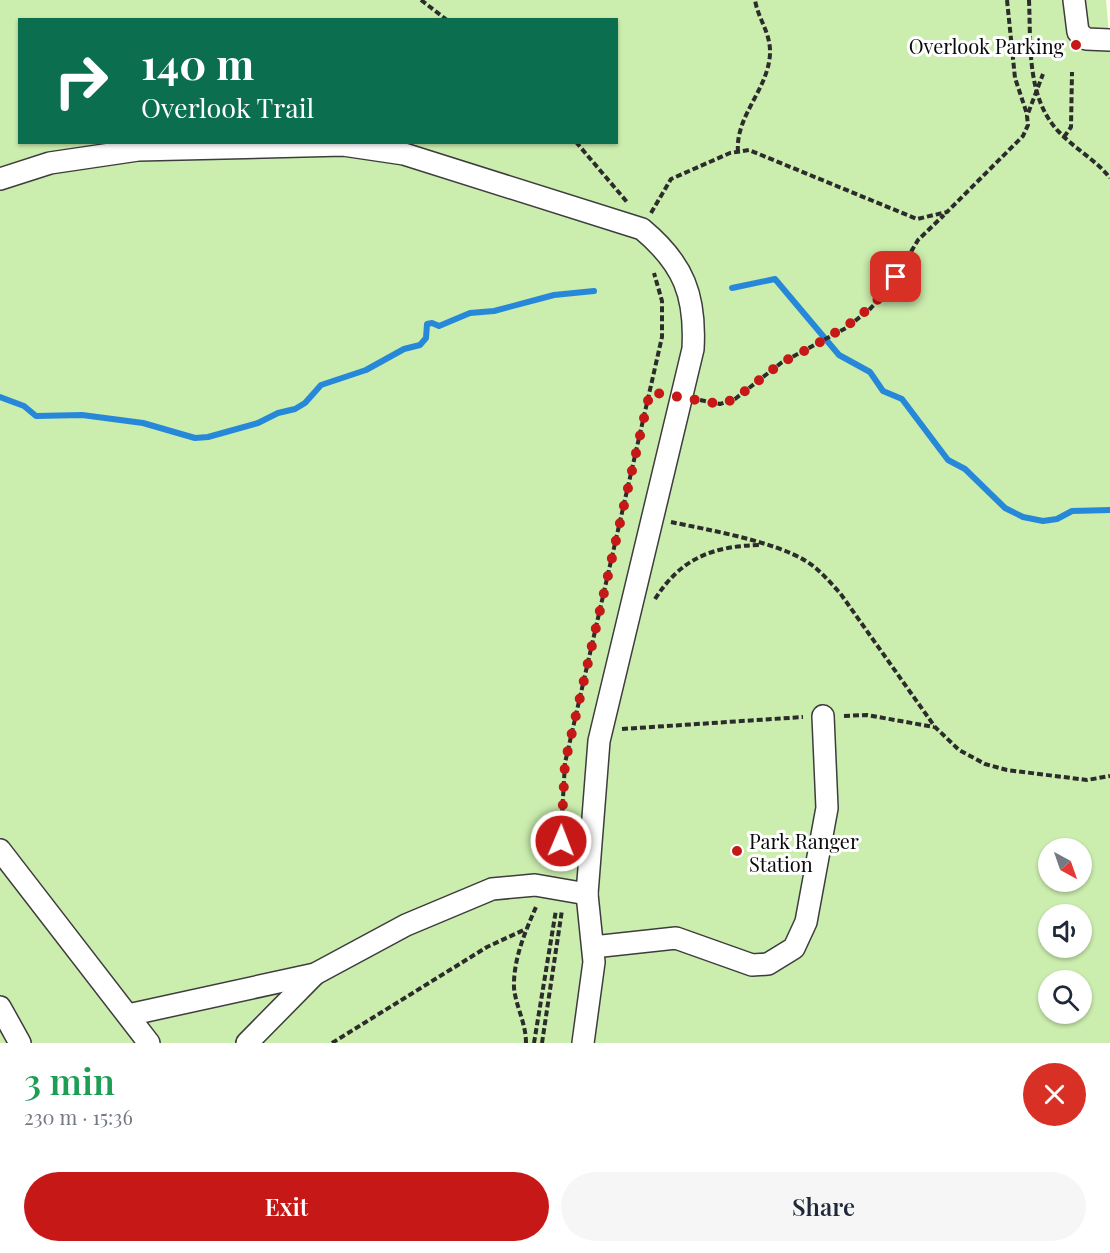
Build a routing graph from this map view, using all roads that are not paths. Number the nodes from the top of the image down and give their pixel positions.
1 (1074, 0) edge
2 (1110, 40) edge
3 (0, 179) edge
4 (823, 716) road end
5 (0, 850) edge
6 (586, 894) junction
7 (593, 947) junction
8 (315, 974) junction
9 (0, 1007) edge
10 (128, 1015) junction
11 (20, 1043) edge
12 (149, 1043) edge
13 (247, 1043) edge
14 (583, 1043) edge

1 - 2 lane
3 - 6 lane
4 - 7 lane
5 - 10 lane
6 - 7 lane
6 - 8 lane
7 - 14 lane
8 - 10 lane
8 - 13 lane
9 - 11 lane
10 - 12 lane

